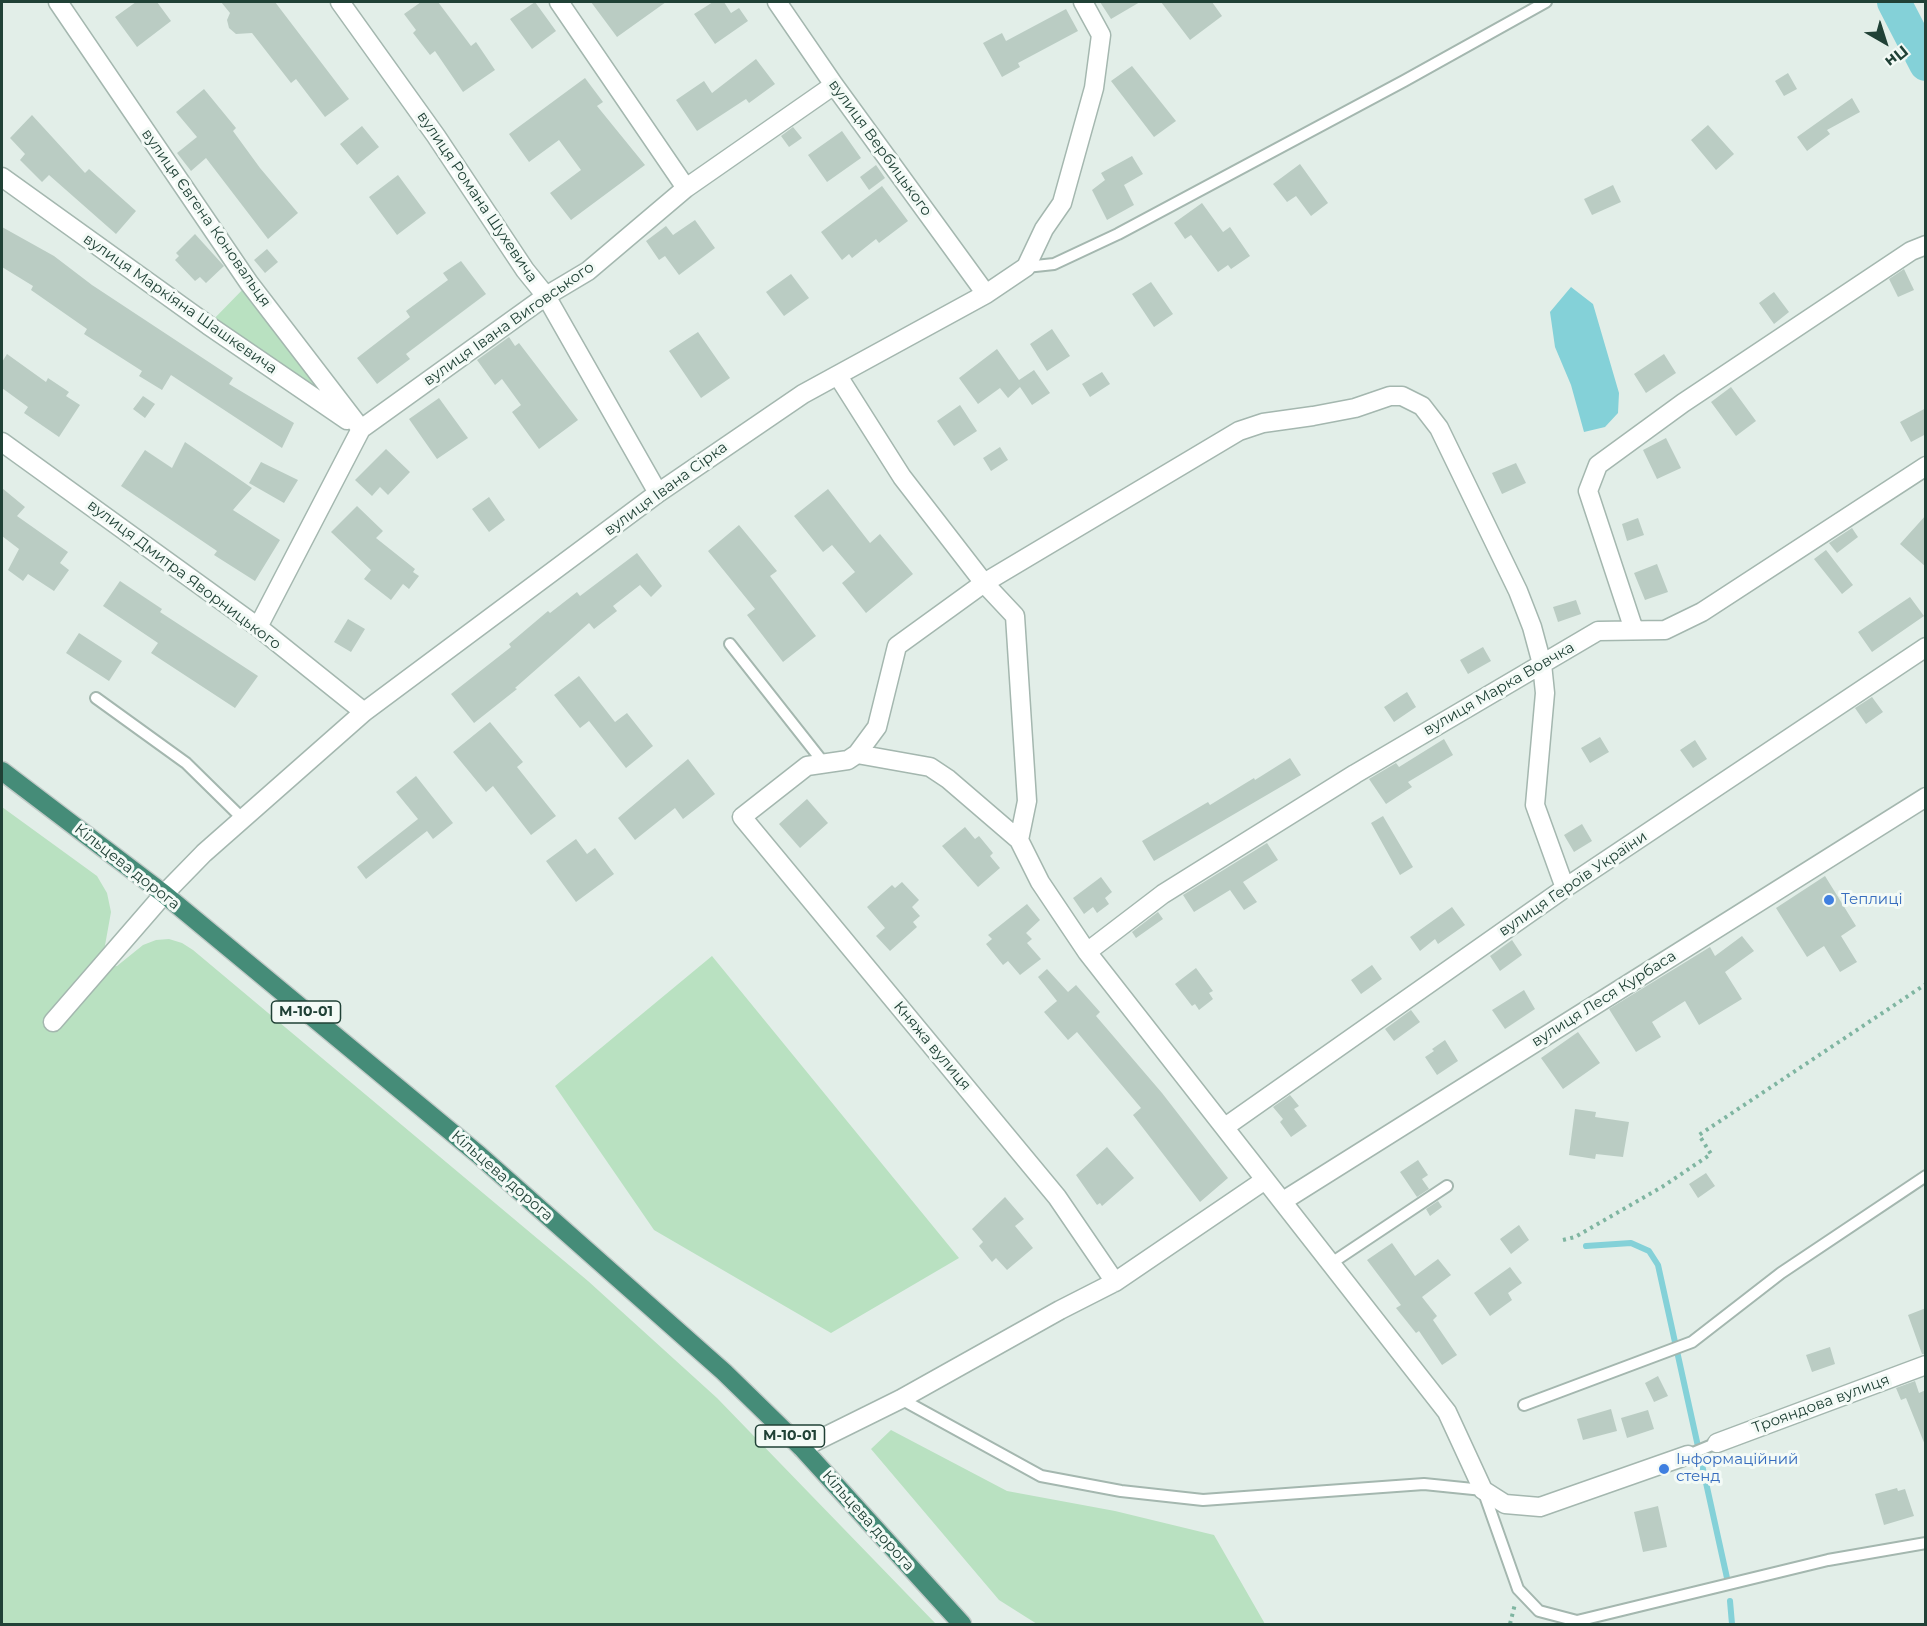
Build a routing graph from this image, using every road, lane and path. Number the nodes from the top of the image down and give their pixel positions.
1 (58, 2) edge
2 (340, 2) edge
3 (559, 2) edge
4 (777, 2) edge
5 (1083, 2) edge
6 (1546, 2) edge
7 (834, 85) junction
8 (2, 177) edge
9 (686, 188) junction
10 (1926, 245) edge
11 (1026, 267) junction
12 (986, 294) junction
13 (546, 296) junction
14 (838, 376) junction
15 (361, 429) junction
16 (2, 442) edge
17 (1926, 466) edge
18 (658, 493) junction
19 (984, 583) junction
20 (258, 627) junction
21 (1634, 630) junction
22 (730, 644) dead end
23 (1926, 647) edge
24 (1542, 664) junction
25 (96, 698) dead end
26 (364, 712) junction
27 (856, 754) junction
28 (823, 762) junction
29 (2, 771) edge
30 (1926, 797) edge
31 (243, 819) junction
32 (1019, 840) junction
33 (1565, 888) junction
34 (164, 894) junction
35 (1087, 952) junction
36 (1926, 984) edge
37 (53, 1022) dead end
38 (1225, 1127) junction
39 (1926, 1176) edge
40 (1265, 1180) junction
41 (1447, 1186) dead end
42 (1283, 1201) junction
43 (1563, 1240) dead end
44 (1330, 1264) junction
45 (1115, 1282) junction
46 (1926, 1365) edge
47 (901, 1399) junction
48 (1524, 1405) dead end
49 (1717, 1443) joint
50 (802, 1448) junction
51 (1688, 1455) joint
52 (1483, 1490) junction
53 (1926, 1543) edge
54 (962, 1624) edge

1 - 15 street, вулиця Євгена Коновальця
2 - 13 street, вулиця Романа Шухевича
3 - 9 street
4 - 7 street, вулиця Вербицького
5 - 11 street
6 - 11 lane
7 - 9 street, вулиця Івана Виговського
7 - 12 street, вулиця Вербицького
8 - 15 street, вулиця Маркіяна Шашкевича
9 - 13 street, вулиця Івана Виговського
10 - 21 street
11 - 12 street, вулиця Івана Сірка
12 - 14 street, вулиця Івана Сірка
13 - 15 street, вулиця Івана Виговського
13 - 18 street, вулиця Романа Шухевича
14 - 18 street, вулиця Івана Сірка
14 - 19 street
15 - 20 street, вулиця Івана Виговського
16 - 20 street, вулиця Дмитра Яворницького
17 - 21 street, вулиця Марка Вовчка
18 - 26 street, вулиця Івана Сірка
19 - 24 street
19 - 27 street
19 - 32 street
20 - 26 street, вулиця Дмитра Яворницького
21 - 24 street, вулиця Марка Вовчка
22 - 28 lane
23 - 33 street, вулиця Героїв України
24 - 33 street
24 - 35 street, вулиця Марка Вовчка
25 - 31 lane
26 - 31 street, вулиця Івана Сірка
27 - 28 street
27 - 32 street
28 - 45 street, Княжа вулиця
29 - 34 highway, Кільцева дорога / М-10-01
30 - 42 street, вулиця Леся Курбаса
31 - 34 street, вулиця Івана Сірка
32 - 35 street
33 - 38 street, вулиця Героїв України
34 - 37 street, вулиця Івана Сірка
34 - 50 highway, Кільцева дорога / М-10-01
35 - 38 street
36 - 43 path
38 - 40 street
39 - 48 lane
40 - 42 street
40 - 45 street
41 - 44 lane
42 - 44 street
44 - 52 street
45 - 47 street
46 - 49 street, Трояндова вулиця
47 - 50 street
47 - 52 lane
49 - 51 lane
50 - 54 highway, Кільцева дорога / М-10-01
51 - 52 street
52 - 53 lane

